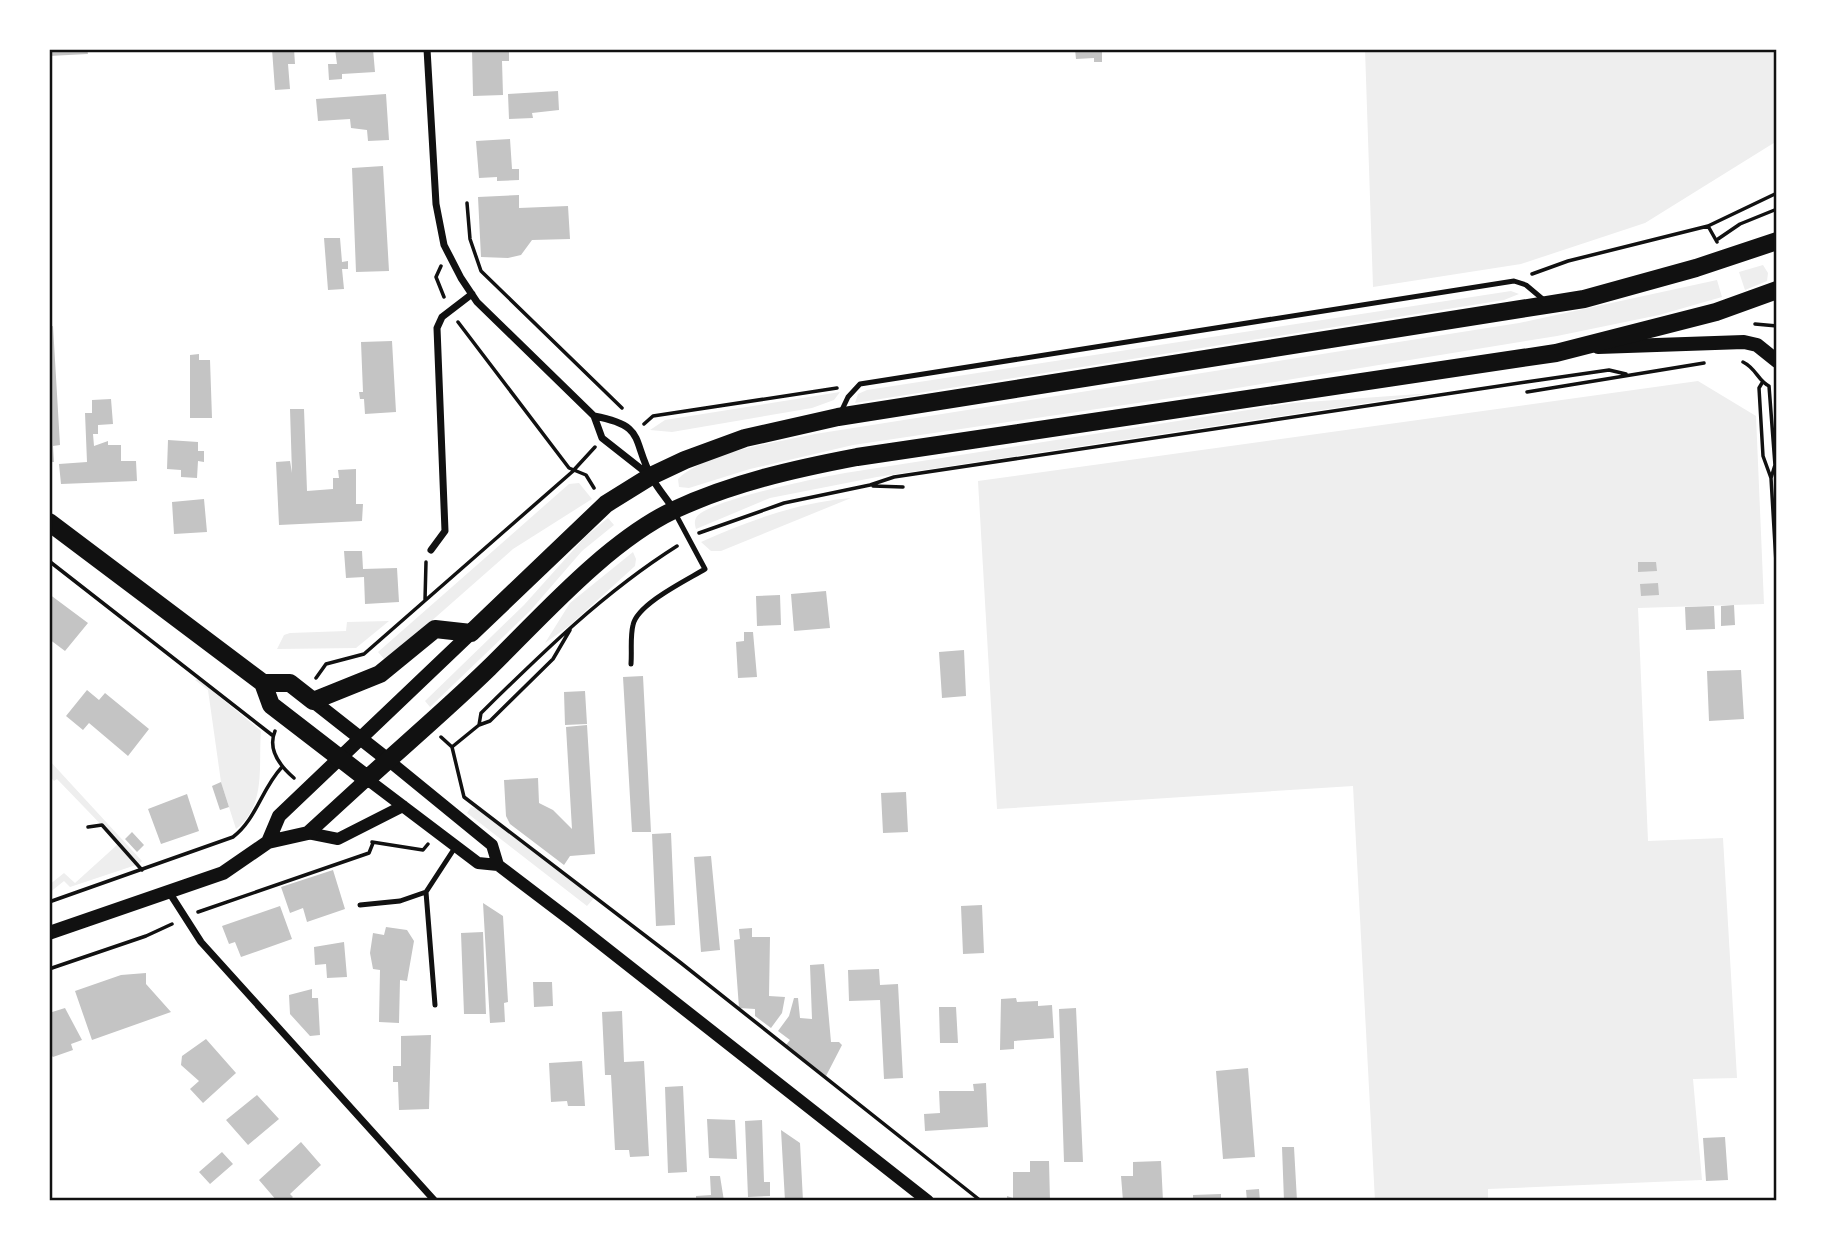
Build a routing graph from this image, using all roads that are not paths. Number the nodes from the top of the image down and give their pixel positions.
1 (427, 49) edge
2 (1777, 241) edge
3 (1777, 290) edge
4 (472, 294) junction
5 (1549, 304) junction
6 (1582, 348) junction
7 (1777, 360) edge
8 (594, 416) junction
9 (838, 417) junction
10 (651, 476) junction
11 (674, 510) junction
12 (49, 522) edge
13 (431, 550) road end
14 (471, 633) junction
15 (631, 664) dead end
16 (263, 683) junction
17 (313, 701) junction
18 (362, 738) junction
19 (341, 758) junction
20 (388, 760) junction
21 (367, 779) junction
22 (403, 806) junction
23 (308, 833) junction
24 (268, 842) junction
25 (456, 846) junction
26 (498, 865) junction
27 (168, 892) junction
28 (426, 892) junction
29 (360, 905) dead end
30 (49, 933) edge
31 (435, 1005) dead end
32 (435, 1201) edge
33 (929, 1201) edge

1 - 4 street
2 - 5 main road
3 - 6 main road
4 - 8 street
4 - 13 street
5 - 9 main road
5 - 9 lane
6 - 7 main road
6 - 11 main road
8 - 10 street
8 - 10 street
9 - 10 main road
10 - 11 street
10 - 14 main road
11 - 15 lane
11 - 20 main road
12 - 16 main road
14 - 17 main road
14 - 18 main road
16 - 17 main road
16 - 19 main road
17 - 18 main road
18 - 19 main road
18 - 20 main road
19 - 21 main road
19 - 24 main road
20 - 21 main road
20 - 26 street
21 - 22 street
21 - 23 main road
22 - 23 street
22 - 25 street
23 - 24 main road
24 - 27 main road
25 - 26 street
25 - 28 lane
26 - 33 street
27 - 30 main road
27 - 32 street
28 - 29 lane
28 - 31 lane

